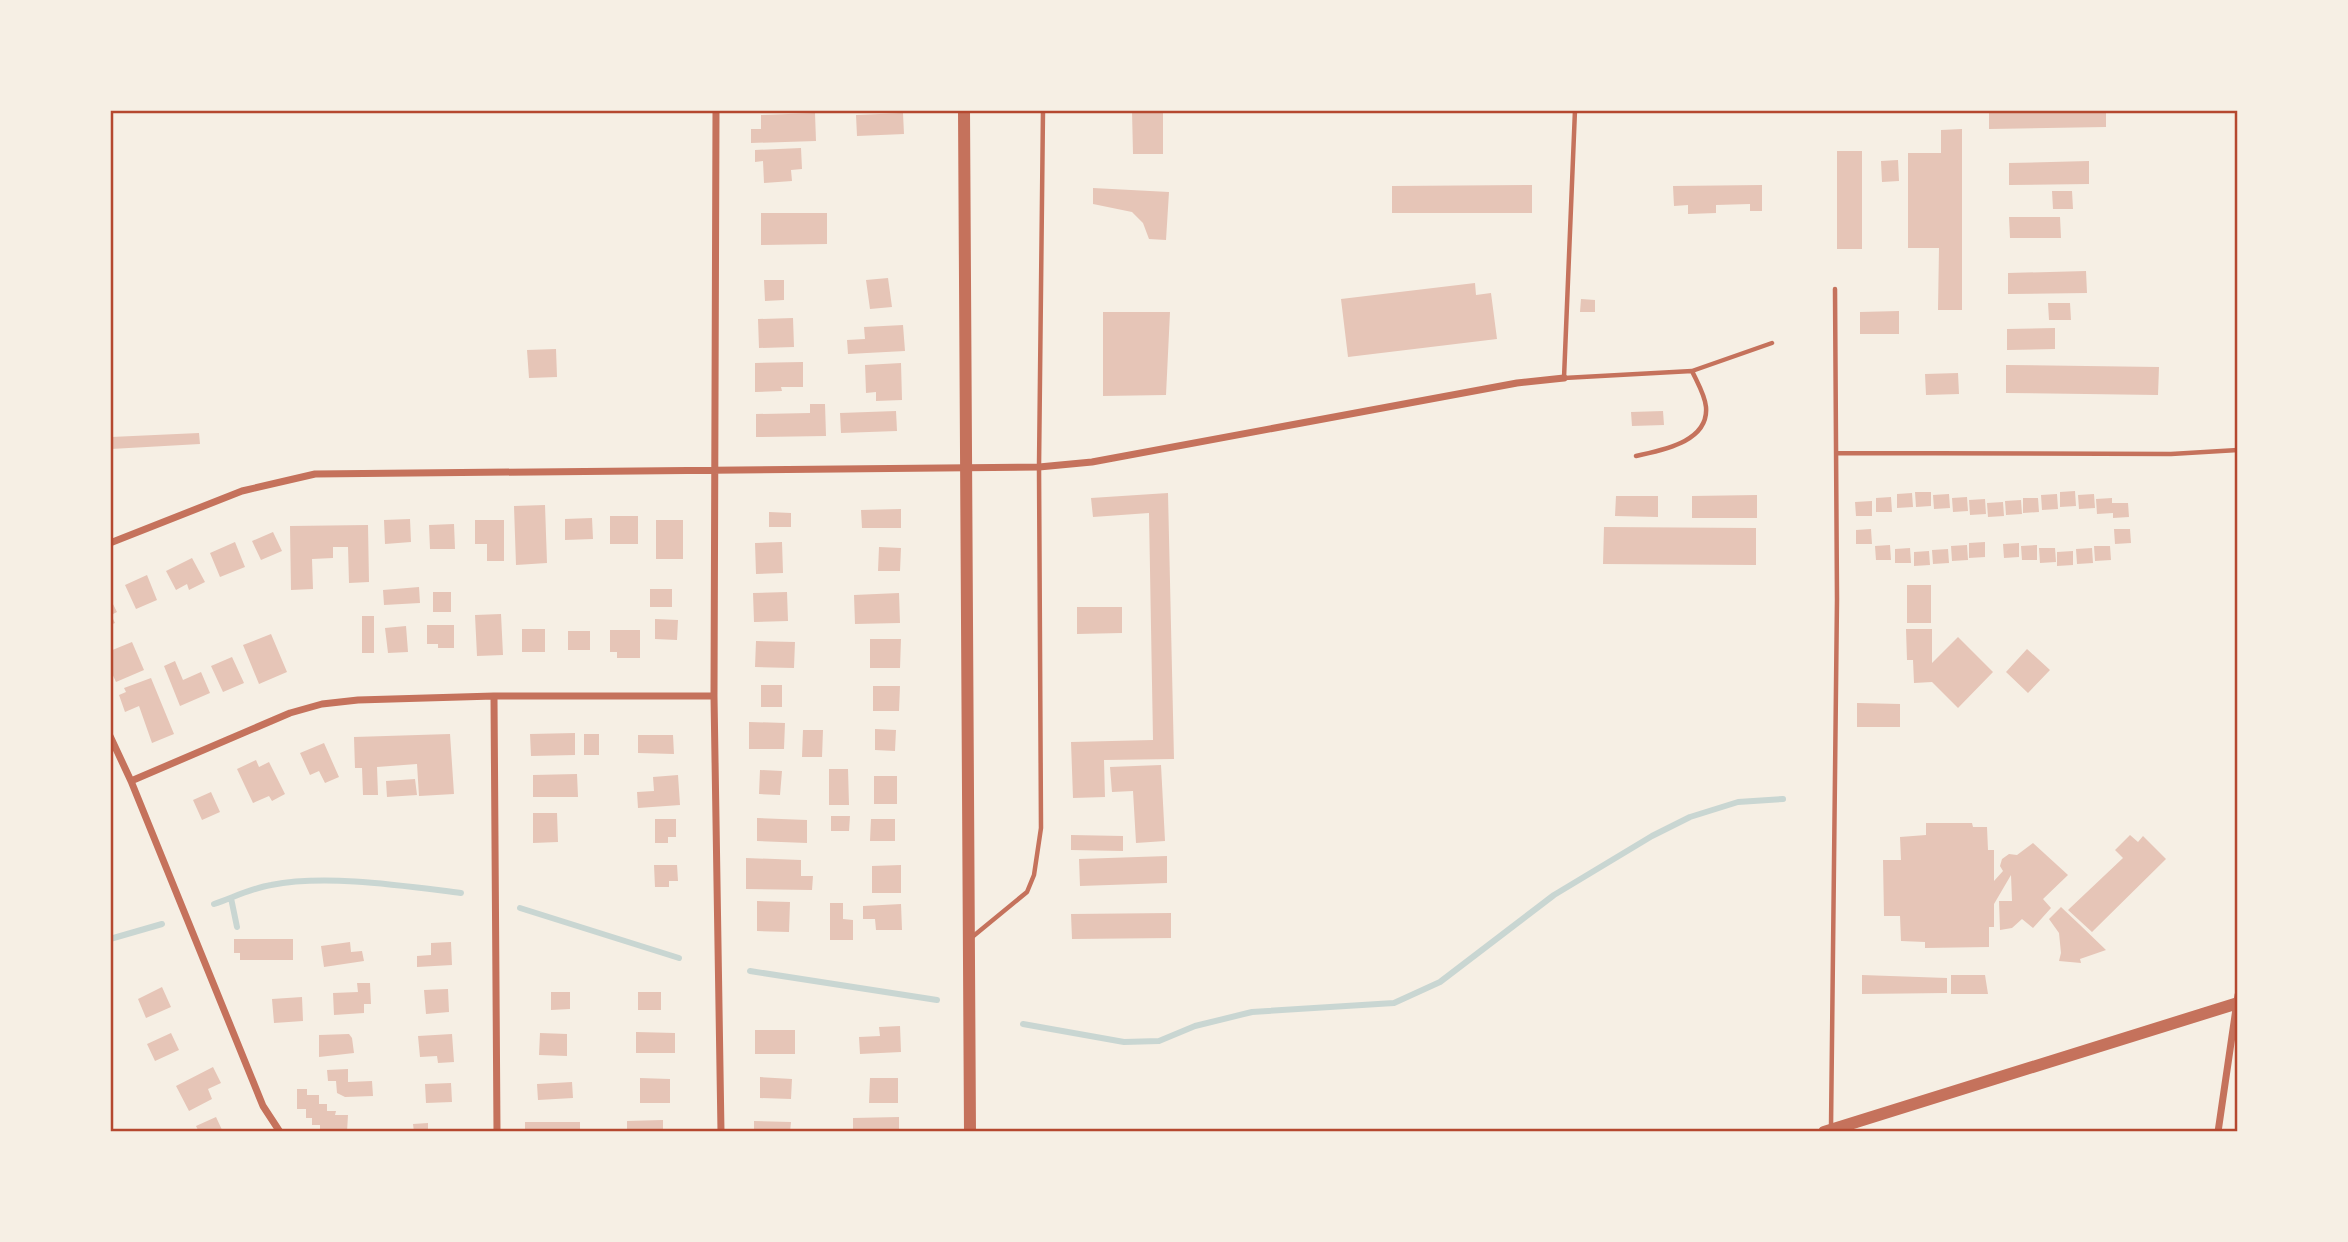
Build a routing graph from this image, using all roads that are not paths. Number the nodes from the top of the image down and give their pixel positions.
1 (716, 110) edge
2 (964, 110) edge
3 (1043, 110) edge
4 (1575, 110) edge
5 (1835, 289) dead end
6 (1772, 343) dead end
7 (1692, 371) junction
8 (1564, 378) junction
9 (2238, 450) edge
10 (1837, 453) junction
11 (1636, 456) dead end
12 (966, 467) junction
13 (1040, 467) junction
14 (716, 470) junction
15 (110, 543) edge
16 (494, 696) junction
17 (714, 696) junction
18 (110, 736) edge
19 (131, 782) junction
20 (967, 941) junction
21 (2238, 995) edge
22 (2238, 1003) edge
23 (1829, 1131) edge
24 (280, 1132) edge
25 (497, 1132) edge
26 (721, 1132) edge
27 (970, 1132) edge
28 (2218, 1132) edge

1 - 14 street
2 - 12 street
3 - 13 lane
4 - 8 lane
5 - 10 lane
6 - 7 lane
7 - 8 lane
7 - 11 lane
8 - 13 street
9 - 10 lane
10 - 23 lane
12 - 13 street
12 - 14 street
12 - 20 street
13 - 20 lane
14 - 15 street
14 - 17 street
16 - 17 street
16 - 19 street
16 - 25 street
17 - 26 street
18 - 19 street
19 - 24 street
20 - 27 street
21 - 28 street
22 - 23 street

